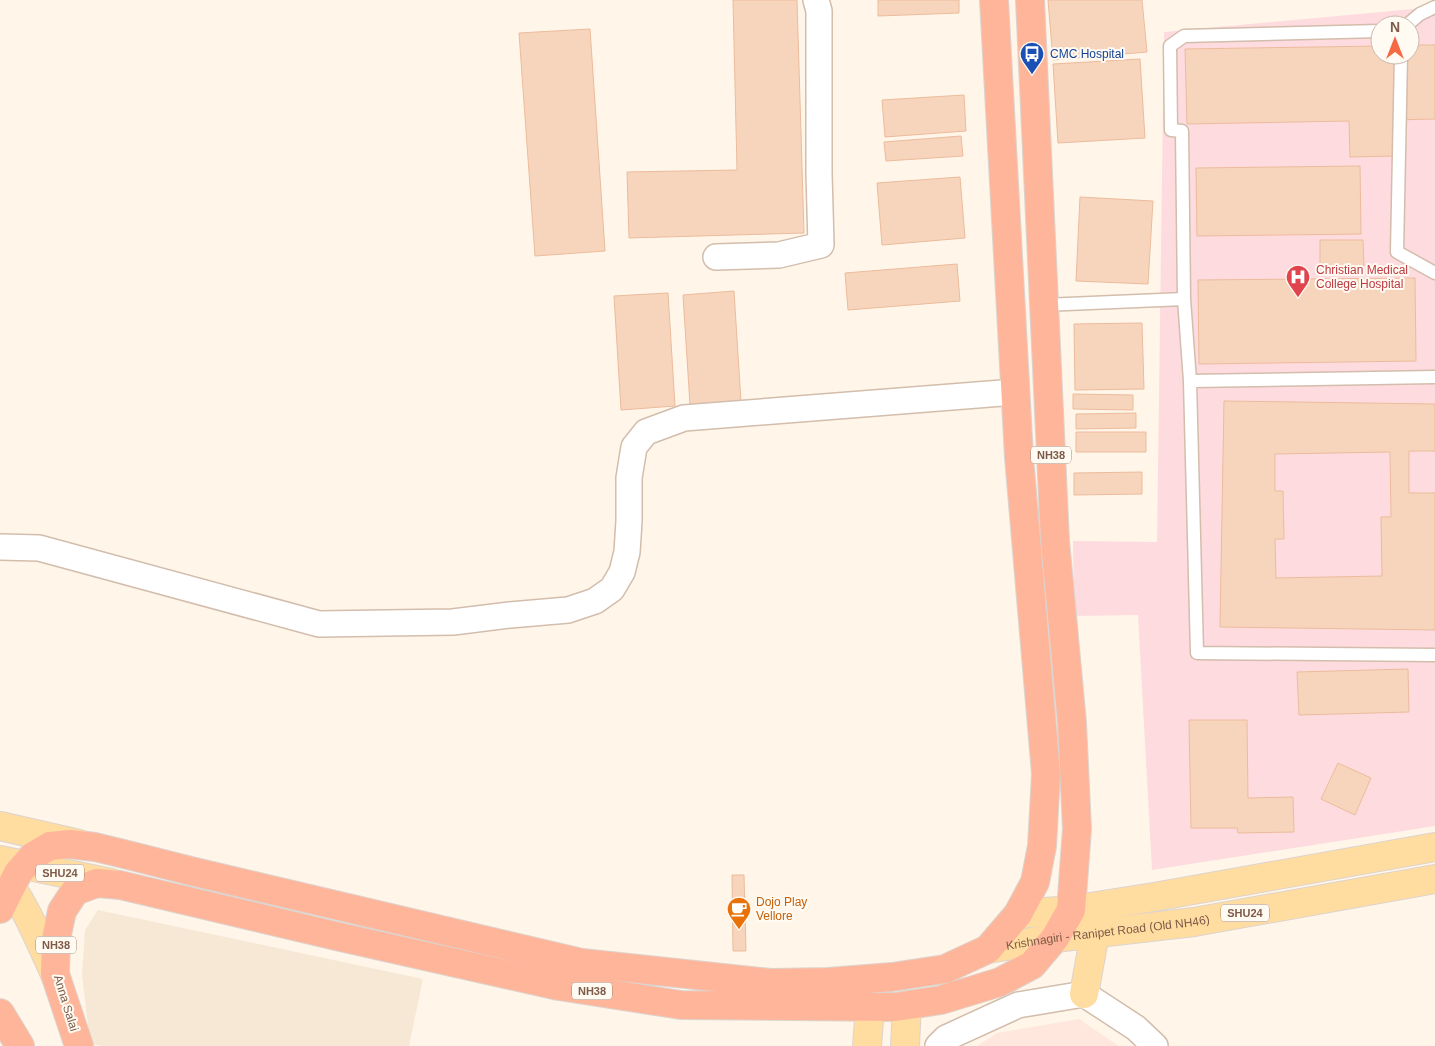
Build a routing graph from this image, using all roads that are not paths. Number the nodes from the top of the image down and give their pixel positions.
1 (816, 0) edge
2 (994, 0) edge
3 (1030, 0) edge
4 (1435, 7) edge
5 (1419, 15) edge
6 (1370, 31) edge
7 (1401, 65) edge
8 (716, 257) dead end
9 (1435, 273) edge
10 (1184, 299) junction
11 (1044, 305) junction
12 (1435, 377) edge
13 (1190, 381) junction
14 (1015, 392) junction
15 (0, 547) edge
16 (1435, 655) edge
17 (0, 826) edge
18 (95, 847) junction
19 (1435, 847) edge
20 (7, 878) edge
21 (1435, 879) edge
22 (120, 885) junction
23 (1107, 905) junction
24 (1071, 910) junction
25 (1018, 914) junction
26 (1095, 933) junction
27 (1055, 938) junction
28 (988, 949) junction
29 (55, 974) junction
30 (1084, 994) junction
31 (907, 1005) junction
32 (870, 1007) junction
33 (0, 1013) edge
34 (20, 1046) edge
35 (79, 1046) edge
36 (867, 1046) edge
37 (905, 1046) edge
38 (938, 1046) edge
39 (1155, 1046) edge

1 - 8 street
2 - 14 highway, NH38
3 - 11 highway, NH38
4 - 5 lane
6 - 10 lane
7 - 9 lane
10 - 11 lane
10 - 13 lane
11 - 24 highway, NH38
12 - 13 lane
13 - 16 lane
14 - 15 street
14 - 25 highway, NH38
17 - 18 main road
18 - 20 highway, NH38
18 - 28 highway, NH38
19 - 23 main road
20 - 22 main road, SHU24
20 - 29 main road
21 - 26 main road, Krishnagiri - Ranipet Road (Old NH46) / SHU24
22 - 29 highway, Anna Salai / NH38
22 - 32 highway, NH38
23 - 24 main road
23 - 26 main road
24 - 25 main road
24 - 27 highway, NH38
25 - 28 highway, NH38
26 - 27 main road, Krishnagiri - Ranipet Road (Old NH46) / SHU24
26 - 30 main road
27 - 28 main road, Krishnagiri - Ranipet Road (Old NH46) / SHU24
27 - 31 highway, NH38
29 - 35 highway, Anna Salai / NH38
30 - 38 street
30 - 39 street
31 - 32 highway, NH38
31 - 37 main road
32 - 36 main road
33 - 34 highway

